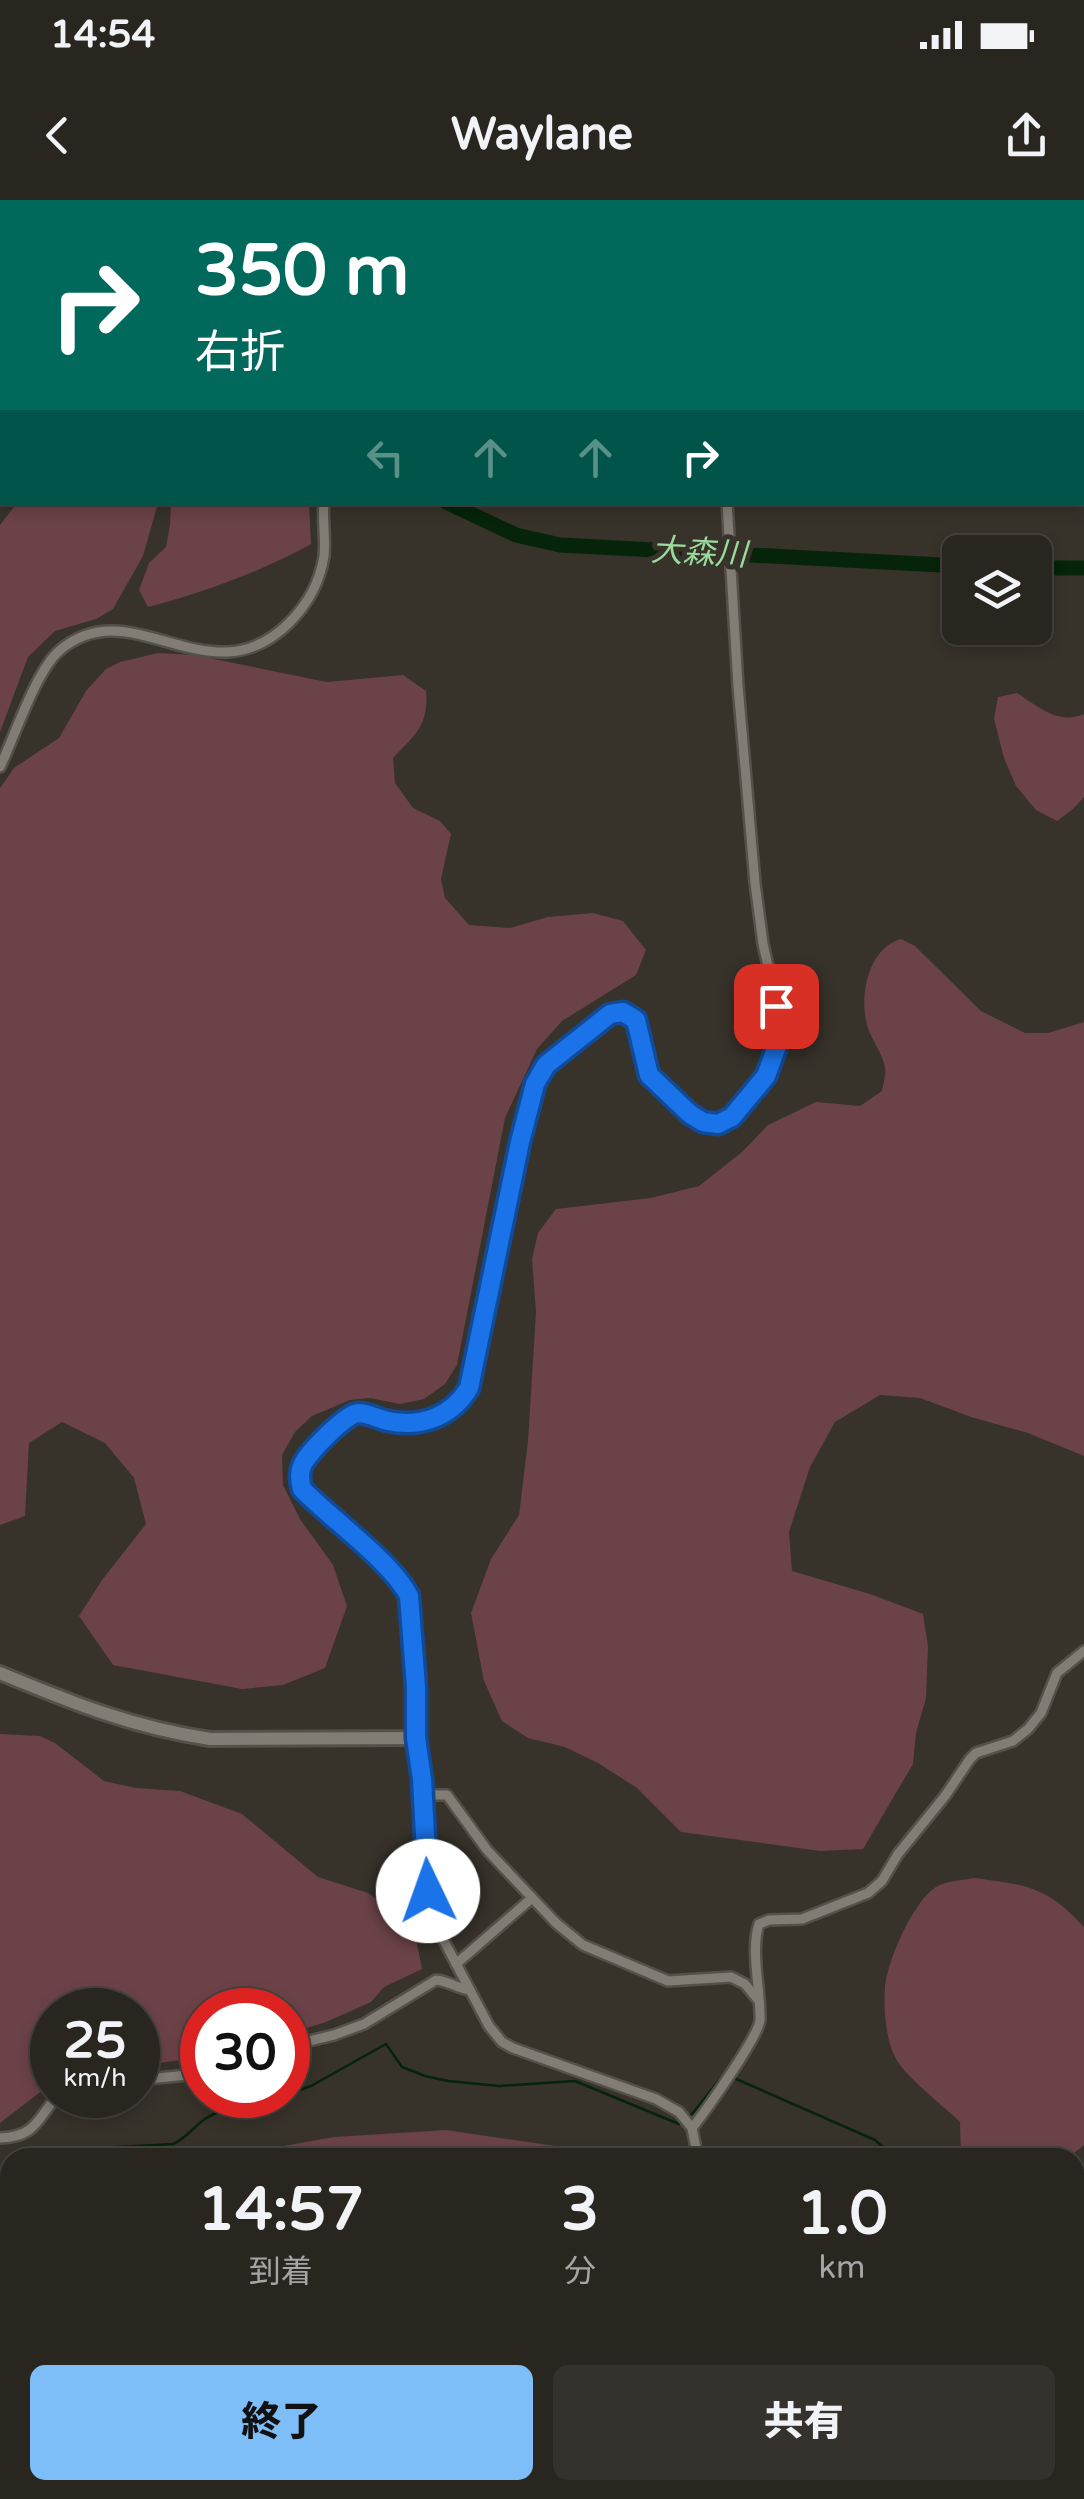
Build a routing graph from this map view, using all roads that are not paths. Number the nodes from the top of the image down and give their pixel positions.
1 (324, 505) edge
2 (727, 505) edge
3 (0, 767) edge
4 (1084, 1652) edge
5 (0, 1673) edge
6 (416, 1738) junction
7 (422, 1796) junction
8 (532, 1898) junction
9 (456, 1964) junction
10 (470, 1990) junction
11 (759, 2001) junction
12 (310, 2040) edge
13 (40, 2118) edge
14 (692, 2128) junction
15 (0, 2138) edge
16 (696, 2148) edge

1 - 3 street
2 - 6 street
4 - 11 street
5 - 6 street
6 - 7 street
7 - 8 street
7 - 9 street
8 - 9 street
8 - 11 street
9 - 10 street
10 - 12 street
10 - 14 street
11 - 14 street
13 - 15 street
14 - 16 street

